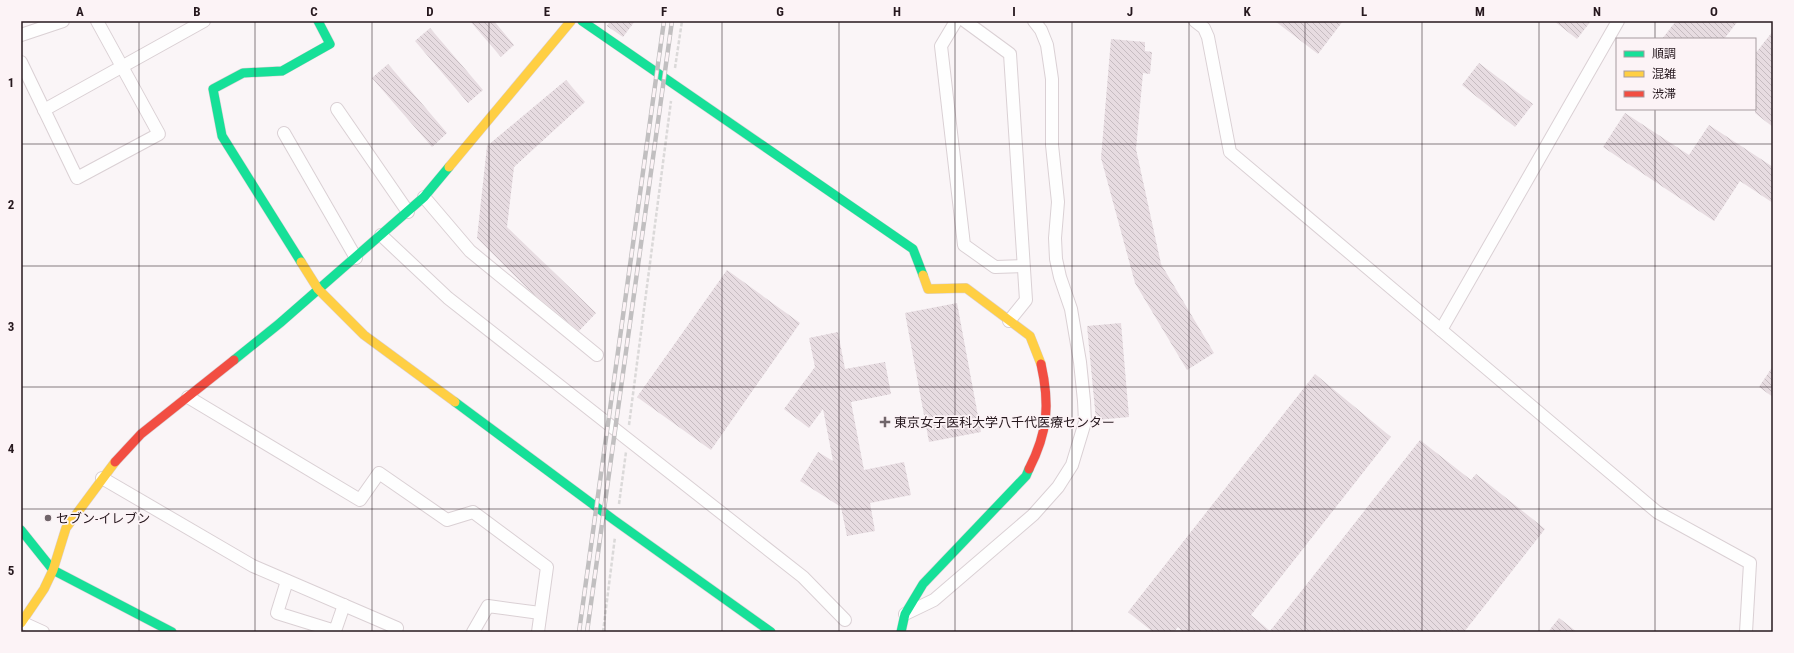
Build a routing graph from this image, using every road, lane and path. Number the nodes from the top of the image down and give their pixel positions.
1 (63, 21) edge
2 (97, 21) edge
3 (204, 21) edge
4 (318, 21) edge
5 (571, 21) edge
6 (582, 21) edge
7 (682, 21) edge
8 (956, 21) edge
9 (965, 21) edge
10 (1034, 21) edge
11 (1195, 21) edge
12 (1618, 21) edge
13 (21, 35) edge
14 (21, 62) edge
15 (121, 66) junction
16 (674, 75) dead end
17 (671, 98) dead end
18 (337, 109) dead end
19 (44, 110) junction
20 (284, 133) dead end
21 (424, 198) junction
22 (408, 212) junction
23 (381, 235) junction
24 (356, 258) junction
25 (1023, 266) junction
26 (318, 289) junction
27 (1009, 321) junction
28 (1441, 330) junction
29 (598, 355) dead end
30 (188, 397) junction
31 (627, 438) junction
32 (102, 478) junction
33 (616, 521) junction
34 (21, 530) edge
35 (53, 570) junction
36 (288, 581) junction
37 (344, 605) junction
38 (540, 613) junction
39 (905, 614) junction
40 (845, 620) dead end
41 (21, 623) edge
42 (43, 632) edge
43 (172, 632) edge
44 (395, 632) edge
45 (473, 632) edge
46 (538, 632) edge
47 (603, 632) edge
48 (770, 632) edge
49 (901, 632) edge
50 (1746, 632) edge

1 - 13 street
2 - 15 street
3 - 15 street
4 - 26 street
5 - 21 street
6 - 27 street
7 - 16 path
8 - 25 street
9 - 25 street
10 - 39 street
11 - 28 street
12 - 28 street
14 - 19 street
15 - 19 street
15 - 19 street
17 - 31 path
18 - 22 street
20 - 24 street
21 - 22 street
21 - 29 street
22 - 23 street
23 - 24 street
23 - 31 street
24 - 26 street
25 - 27 street
26 - 30 street
26 - 33 street
27 - 39 street
28 - 50 street
30 - 32 street
30 - 38 street
31 - 33 path
31 - 40 street
32 - 35 street
32 - 36 street
33 - 47 path
33 - 48 street
34 - 35 street
35 - 41 street
35 - 43 street
36 - 37 street
36 - 37 street
37 - 44 street
38 - 45 street
38 - 46 street
39 - 49 street
41 - 42 street

